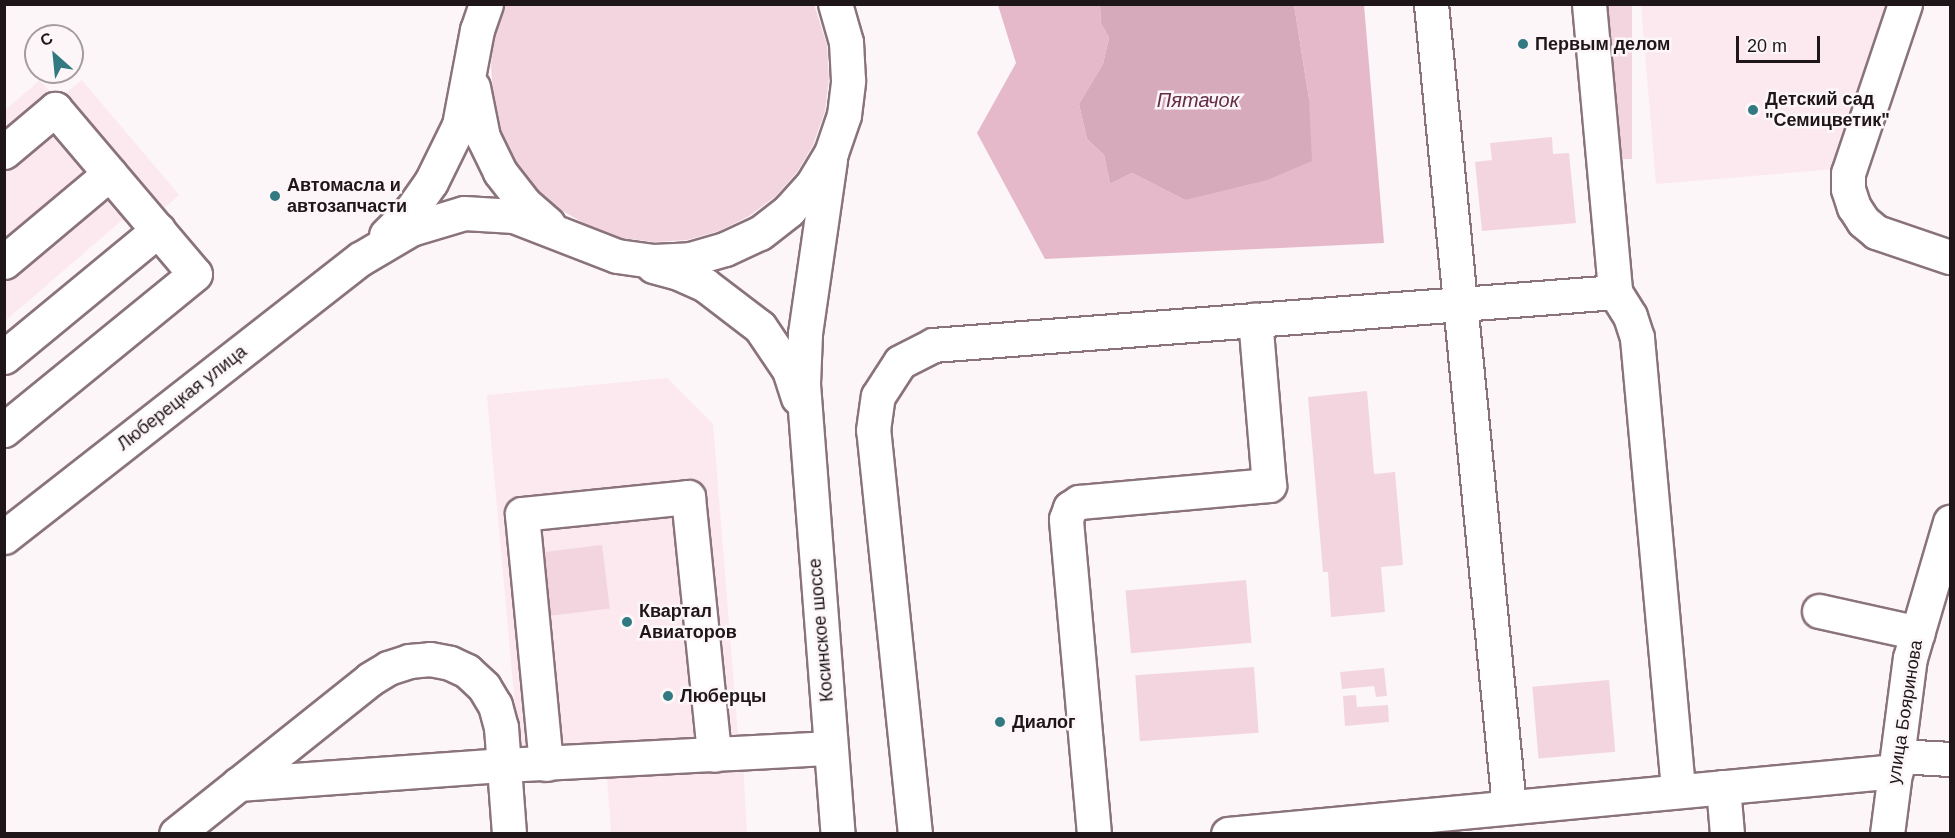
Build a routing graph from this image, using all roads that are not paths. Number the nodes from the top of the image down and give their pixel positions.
1 (486, 4) edge
2 (835, 4) edge
3 (846, 4) edge
4 (1431, 4) edge
5 (1589, 4) edge
6 (1905, 4) edge
7 (846, 42) junction
8 (472, 65) junction
9 (4, 152) edge
10 (831, 153) junction
11 (110, 173) junction
12 (158, 230) junction
13 (581, 244) junction
14 (617, 256) junction
15 (1950, 257) edge
16 (360, 259) junction
17 (4, 262) edge
18 (1615, 292) junction
19 (1460, 304) junction
20 (1255, 320) junction
21 (4, 357) edge
22 (804, 426) junction
23 (4, 430) edge
24 (1950, 522) edge
25 (4, 537) edge
26 (1819, 611) dead end
27 (1918, 633) junction
28 (831, 748) junction
29 (714, 755) junction
30 (1950, 759) edge
31 (546, 764) junction
32 (1897, 764) junction
33 (504, 765) junction
34 (238, 784) junction
35 (1723, 787) junction
36 (1678, 791) junction
37 (1509, 807) junction
38 (1354, 828) edge
39 (176, 834) edge
40 (509, 834) edge
41 (838, 834) edge
42 (915, 834) edge
43 (1094, 834) edge
44 (1228, 834) edge
45 (1727, 834) edge
46 (1887, 834) edge

1 - 8 main road
2 - 7 main road
3 - 7 main road
4 - 19 main road
5 - 18 main road
6 - 15 main road
7 - 10 main road
8 - 13 main road
8 - 16 main road
9 - 11 main road
10 - 14 main road
10 - 22 main road, Косинское шоссе
11 - 12 main road
11 - 17 main road
12 - 21 main road
12 - 23 main road
13 - 14 main road
13 - 16 main road
14 - 22 main road, Косинское шоссе
16 - 25 main road, Люберецкая улица
18 - 19 main road
18 - 36 main road
19 - 20 main road
19 - 37 main road
20 - 42 main road
20 - 43 main road
22 - 28 main road, Косинское шоссе
24 - 27 main road, улица Бояринова
26 - 27 main road
27 - 32 main road, улица Бояринова
28 - 29 main road
28 - 41 main road, Косинское шоссе
29 - 31 main road
29 - 31 main road
30 - 32 main road
31 - 33 main road
32 - 35 main road
32 - 46 main road, улица Бояринова
33 - 34 main road
33 - 34 main road
33 - 40 main road
34 - 39 main road
35 - 36 main road
35 - 45 main road
36 - 37 main road
37 - 38 main road
38 - 44 main road

